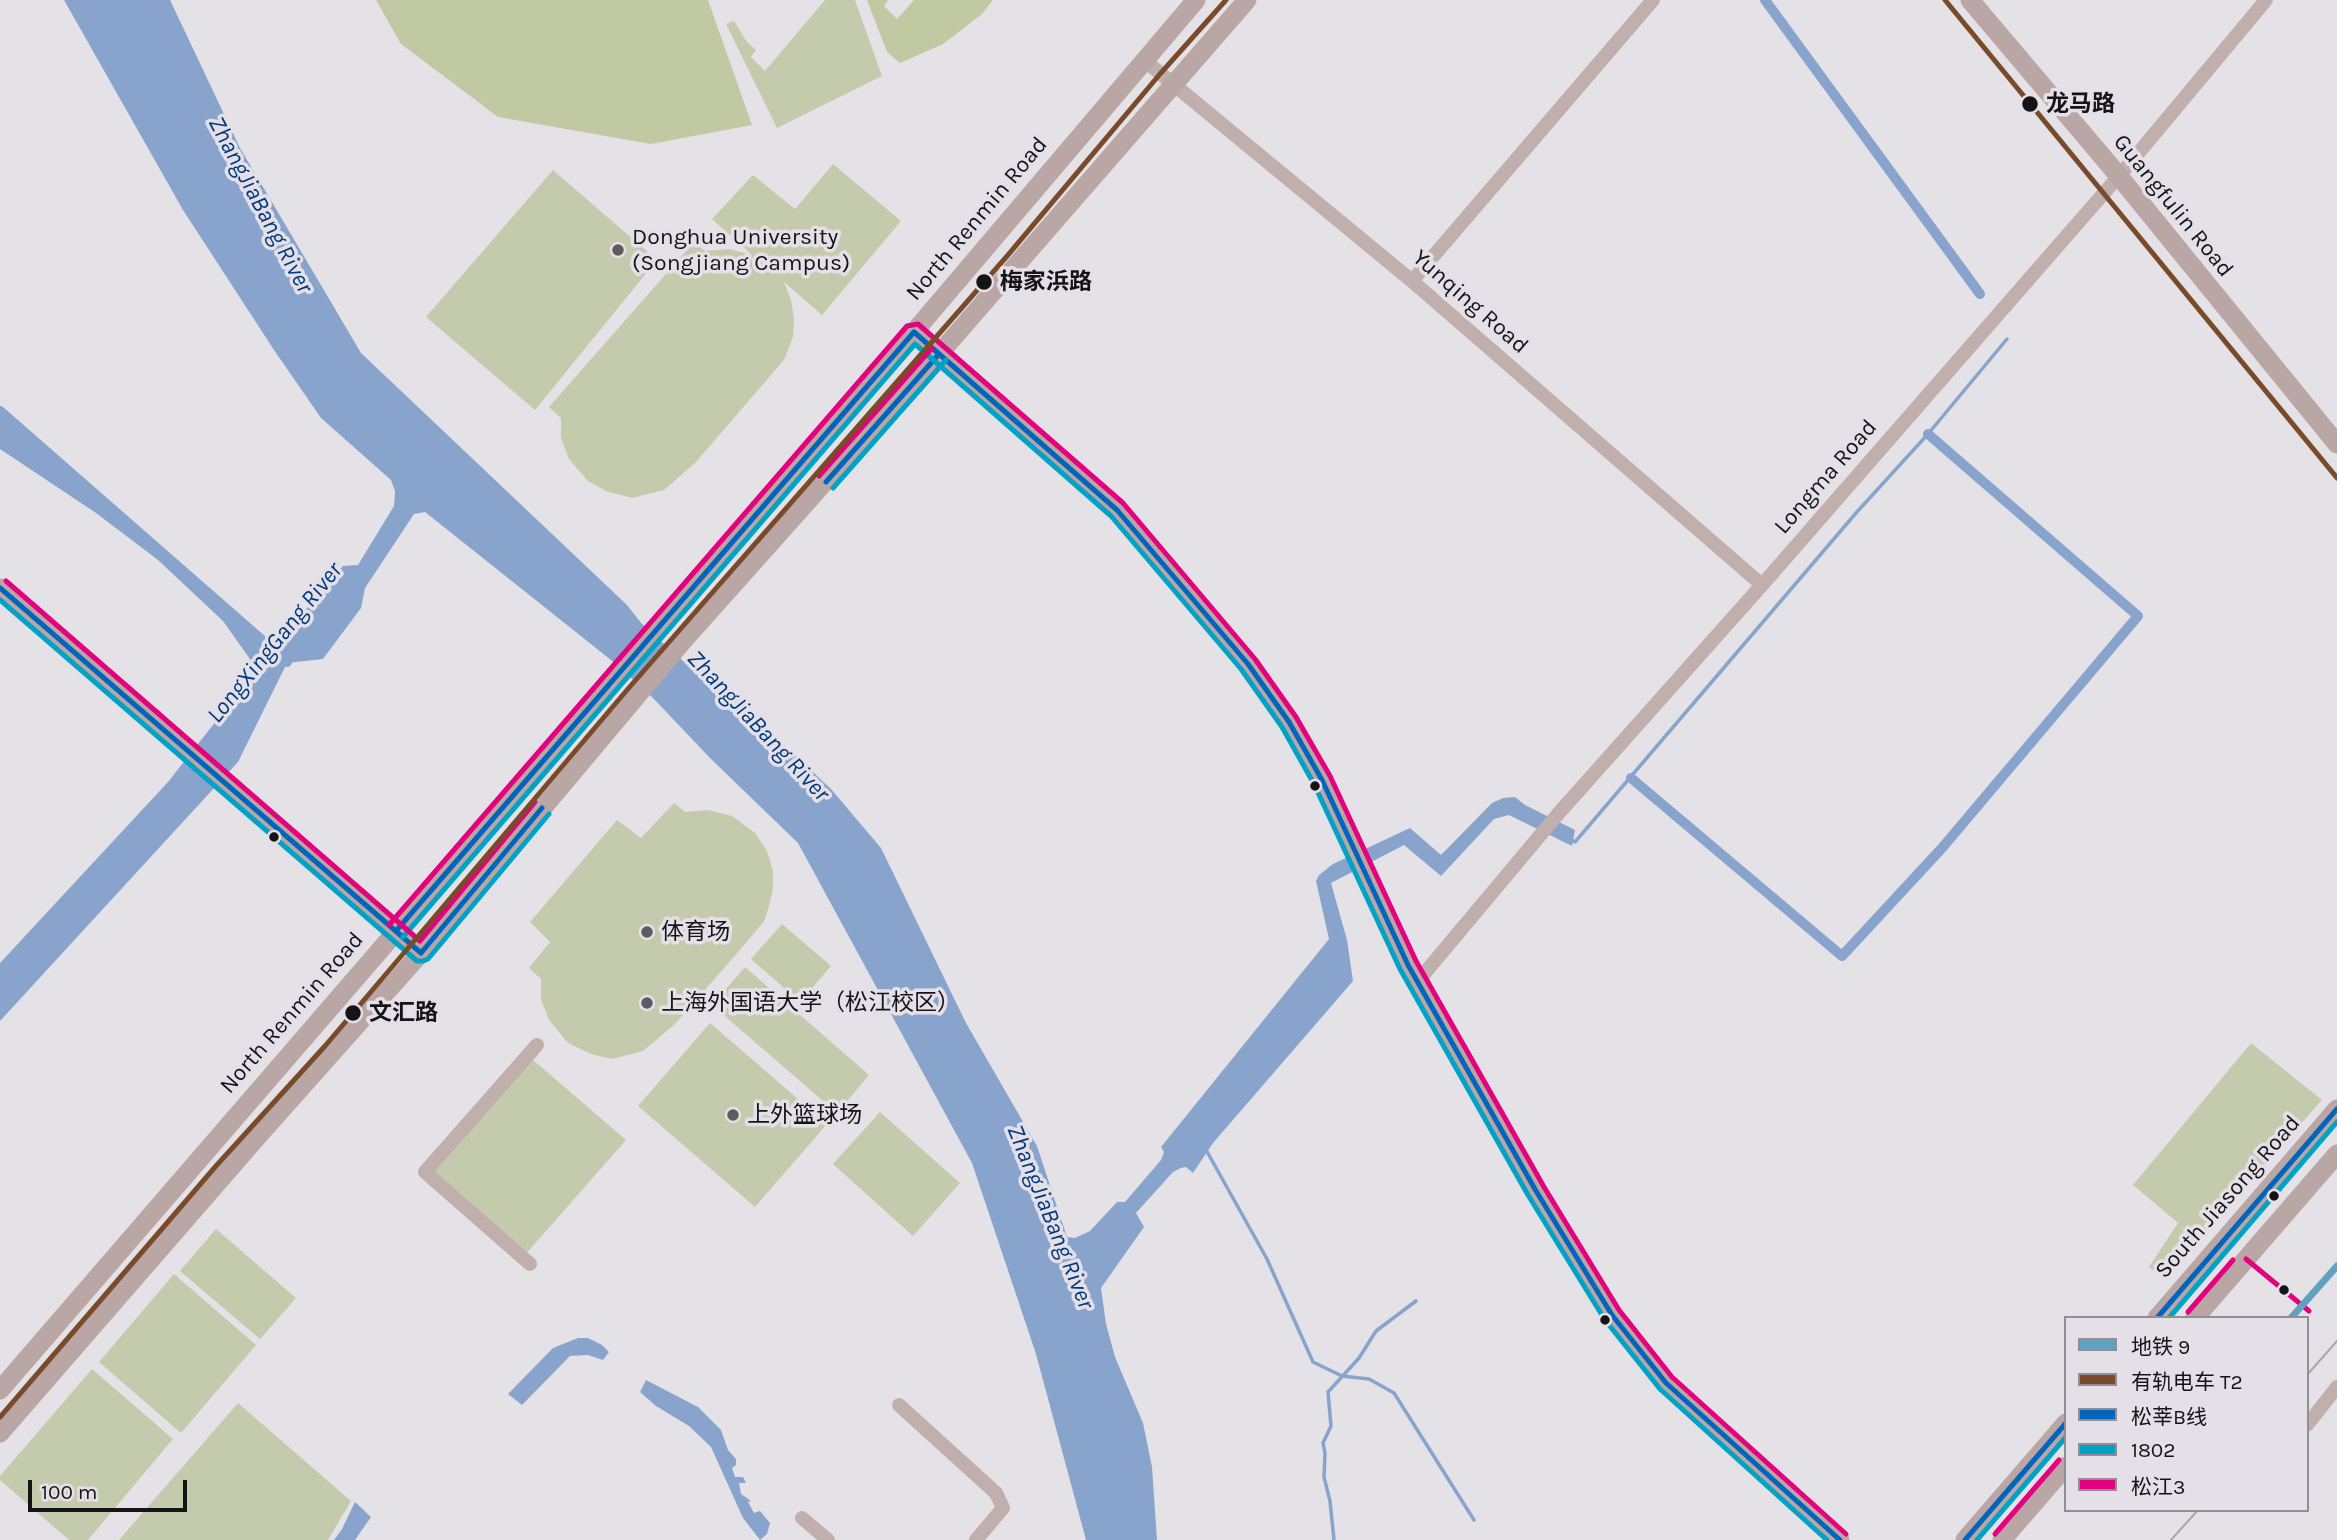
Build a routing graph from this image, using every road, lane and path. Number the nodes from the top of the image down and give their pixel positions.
1 (1196, 0) edge
2 (1247, 0) edge
3 (1653, 0) edge
4 (1970, 0) edge
5 (1985, 0) edge
6 (2266, 0) edge
7 (1143, 60) junction
8 (1174, 85) junction
9 (2121, 172) junction
10 (1412, 281) junction
11 (914, 332) junction
12 (940, 354) junction
13 (2337, 424) edge
14 (2337, 444) edge
15 (1762, 585) junction
16 (0, 588) edge
17 (396, 931) junction
18 (421, 953) junction
19 (1418, 981) junction
20 (537, 1045) dead end
21 (2337, 1109) edge
22 (2337, 1154) edge
23 (530, 1264) dead end
24 (2159, 1316) edge
25 (2197, 1316) edge
26 (2337, 1387) edge
27 (0, 1390) edge
28 (899, 1405) dead end
29 (2309, 1422) edge
30 (2064, 1425) edge
31 (0, 1433) edge
32 (2064, 1468) edge
33 (802, 1518) dead end
34 (828, 1540) edge
35 (976, 1540) edge
36 (1840, 1540) edge
37 (1965, 1540) edge
38 (2002, 1540) edge

1 - 7 main road, North Renmin Road
2 - 8 main road
3 - 10 street
4 - 9 main road, Guangfulin Road
5 - 9 main road, Guangfulin Road
6 - 9 street, Longma Road
7 - 8 street, Yunqing Road
7 - 11 main road, North Renmin Road
8 - 10 street, Yunqing Road
8 - 12 main road
9 - 13 main road, Guangfulin Road
9 - 14 main road, Guangfulin Road
9 - 15 street, Longma Road
10 - 15 street, Yunqing Road
11 - 12 main road
11 - 17 main road, North Renmin Road
12 - 18 main road
12 - 19 main road
15 - 19 street, Longma Road
16 - 17 main road
17 - 18 main road
17 - 27 main road, North Renmin Road
18 - 31 main road
19 - 36 main road
20 - 23 street
21 - 24 main road, South Jiasong Road
22 - 25 main road
26 - 29 street
28 - 35 street
30 - 37 main road
32 - 38 main road
33 - 34 street

